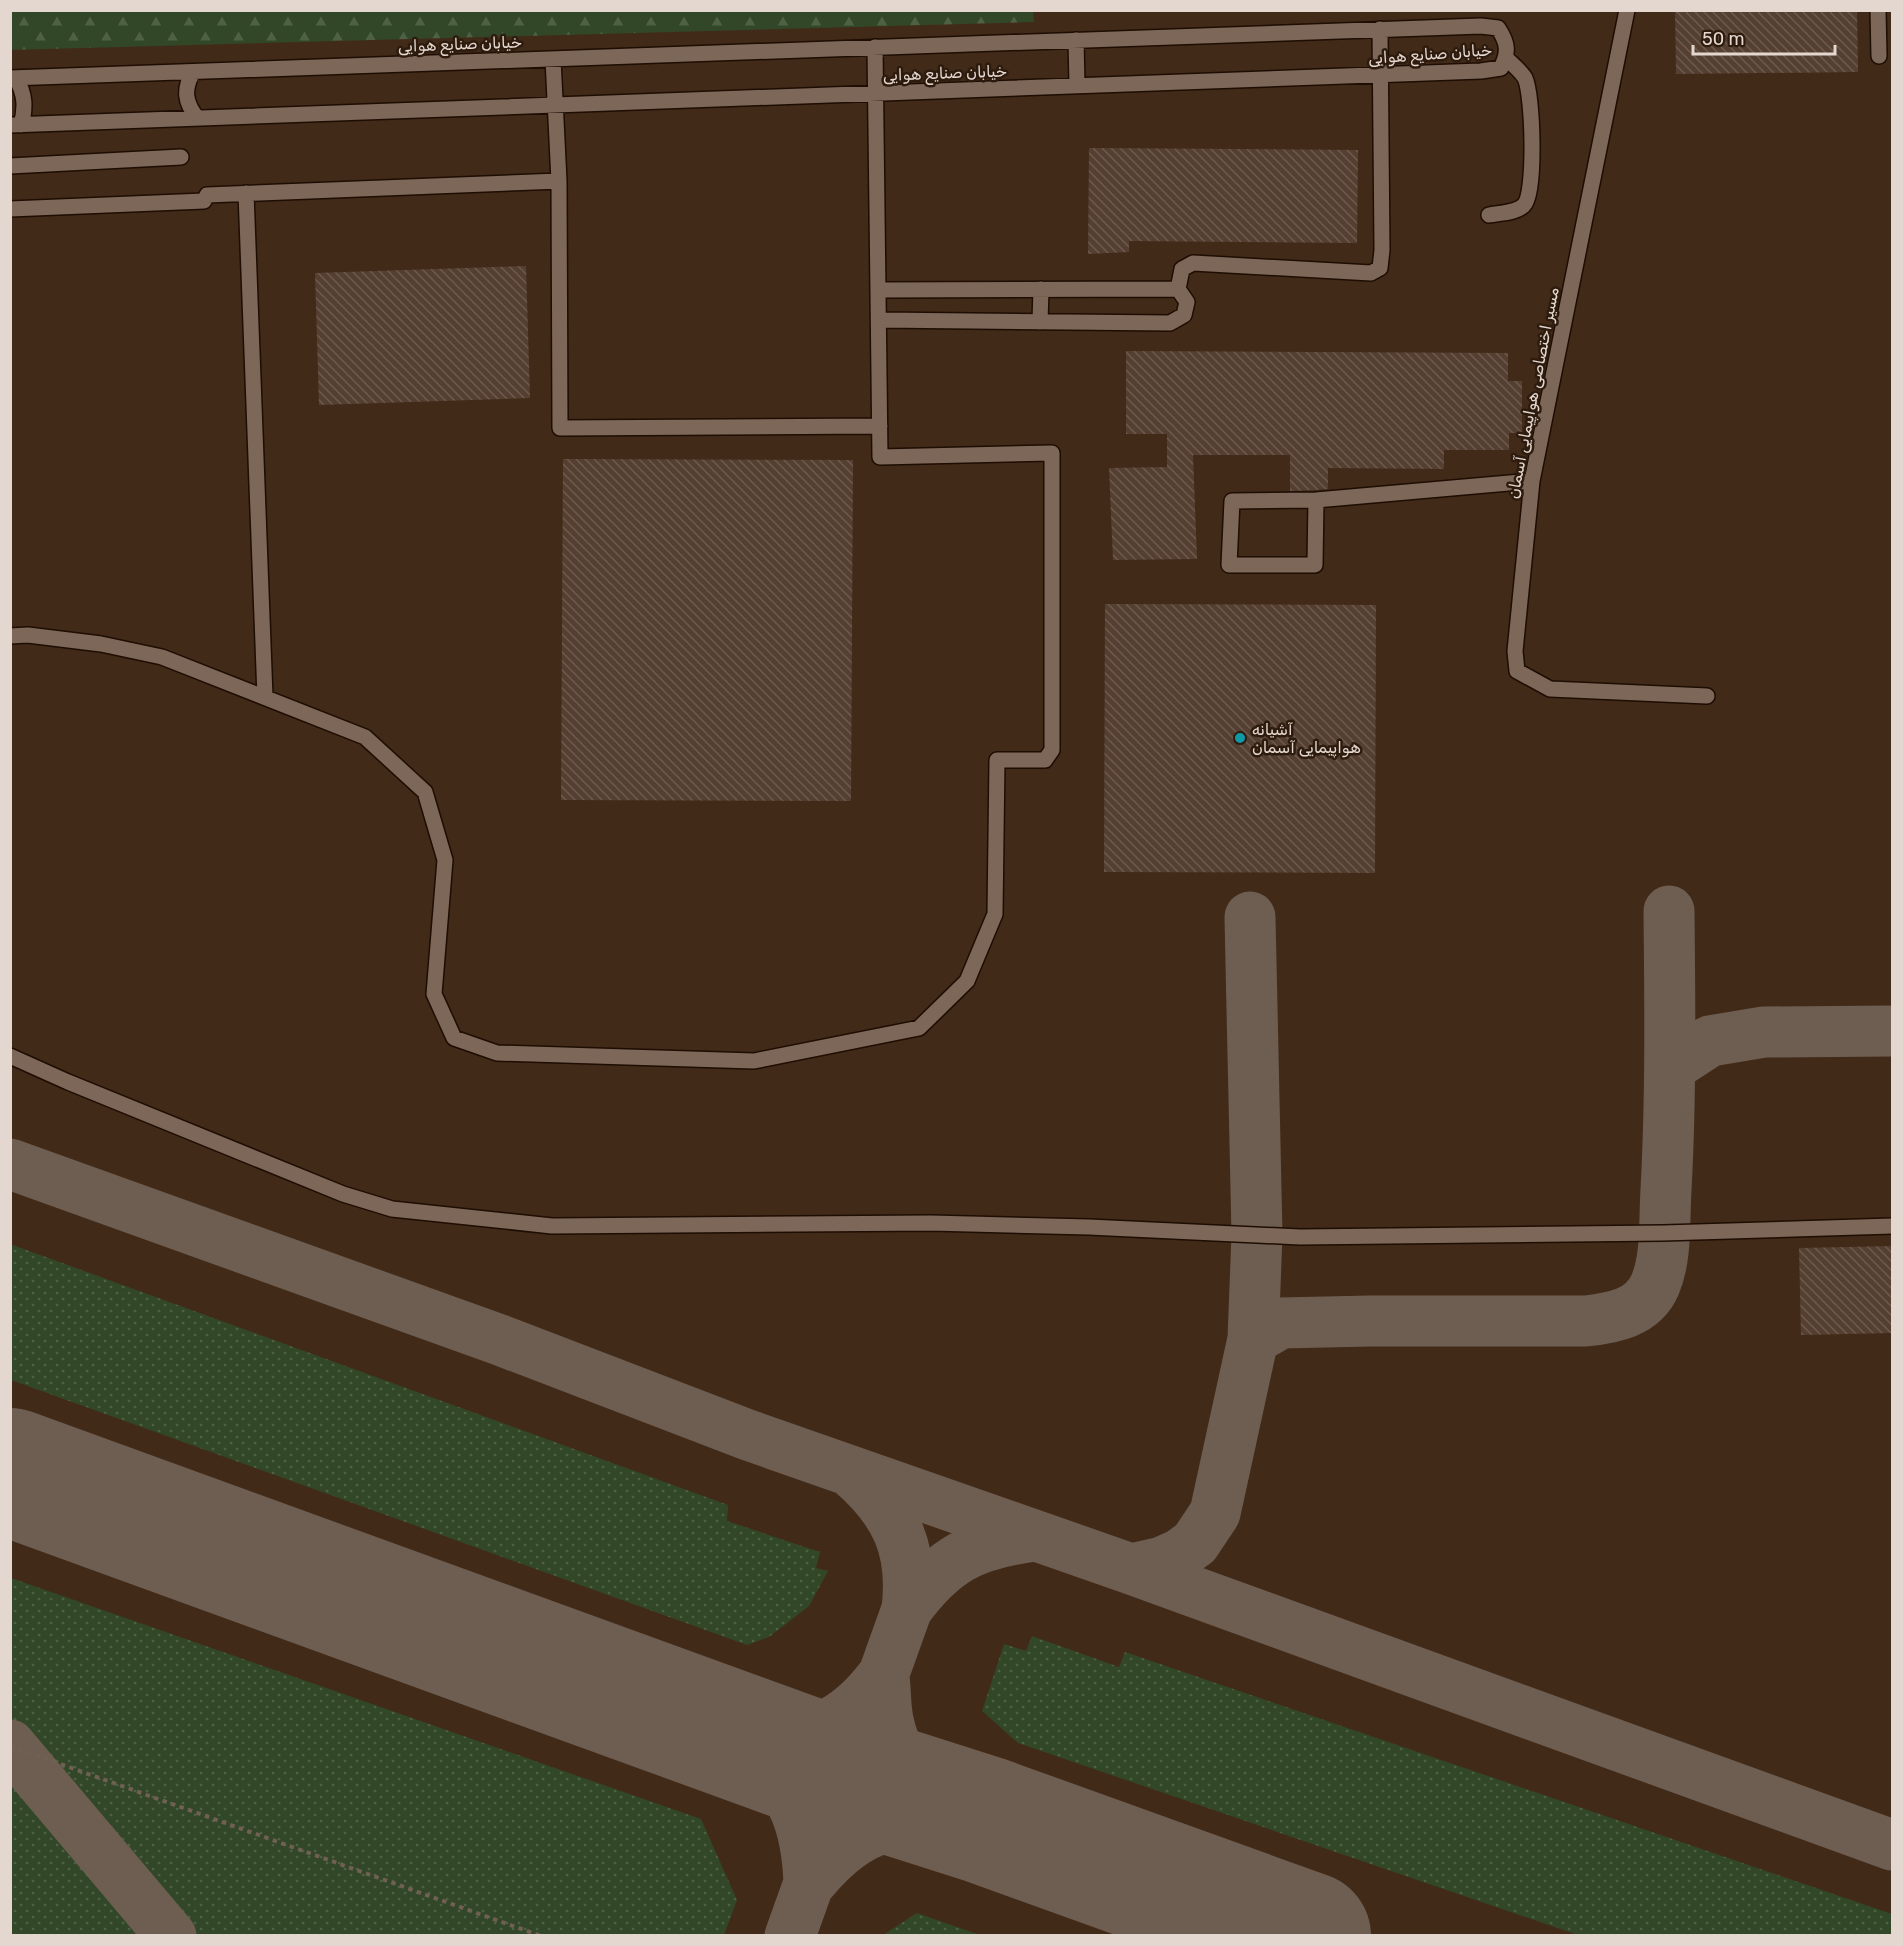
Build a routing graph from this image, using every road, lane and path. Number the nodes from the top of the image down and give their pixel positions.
1 (1627, 10) edge
2 (1878, 10) edge
3 (1380, 29) junction
4 (1076, 40) junction
5 (876, 47) junction
6 (1879, 56) dead end
7 (1506, 58) junction
8 (553, 59) junction
9 (193, 72) junction
10 (1380, 75) junction
11 (13, 78) edge
12 (1077, 86) junction
13 (876, 93) junction
14 (555, 105) junction
15 (197, 118) junction
16 (16, 125) edge
17 (182, 157) dead end
18 (10, 166) edge
19 (559, 181) junction
20 (246, 193) junction
21 (10, 209) edge
22 (1489, 214) dead end
23 (1041, 289) junction
24 (1179, 289) junction
25 (879, 290) junction
26 (880, 320) junction
27 (1040, 322) junction
28 (880, 426) junction
29 (1532, 481) junction
30 (1316, 500) junction
31 (10, 636) edge
32 (1707, 696) dead end
33 (265, 697) junction
34 (10, 1056) edge
35 (1893, 1227) edge
36 (10, 1746) edge
37 (541, 1935) edge

1 - 29 street, مسیر اختصاصی هواپیمایی آسمان
2 - 6 street
3 - 4 street, خیابان صنایع هوایی
3 - 7 street, خیابان صنایع هوایی
3 - 10 street
4 - 5 street, خیابان صنایع هوایی
4 - 12 street
5 - 8 street, خیابان صنایع هوایی
5 - 13 street
7 - 10 street, خیابان صنایع هوایی
7 - 22 street
8 - 9 street, خیابان صنایع هوایی
8 - 14 street
9 - 11 street, خیابان صنایع هوایی
9 - 15 street
10 - 12 street, خیابان صنایع هوایی
10 - 24 street
11 - 16 street
12 - 13 street, خیابان صنایع هوایی
13 - 14 street, خیابان صنایع هوایی
13 - 25 street
14 - 15 street, خیابان صنایع هوایی
14 - 19 street
15 - 16 street, خیابان صنایع هوایی
17 - 18 street
19 - 20 street
19 - 28 street
20 - 21 street
20 - 33 street
23 - 24 street
23 - 25 street
23 - 27 street
24 - 27 street
25 - 26 street
26 - 27 street
26 - 28 street
28 - 33 street
29 - 30 street
29 - 32 street, مسیر اختصاصی هواپیمایی آسمان
30 - 30 street
31 - 33 street
34 - 35 street
36 - 37 path

